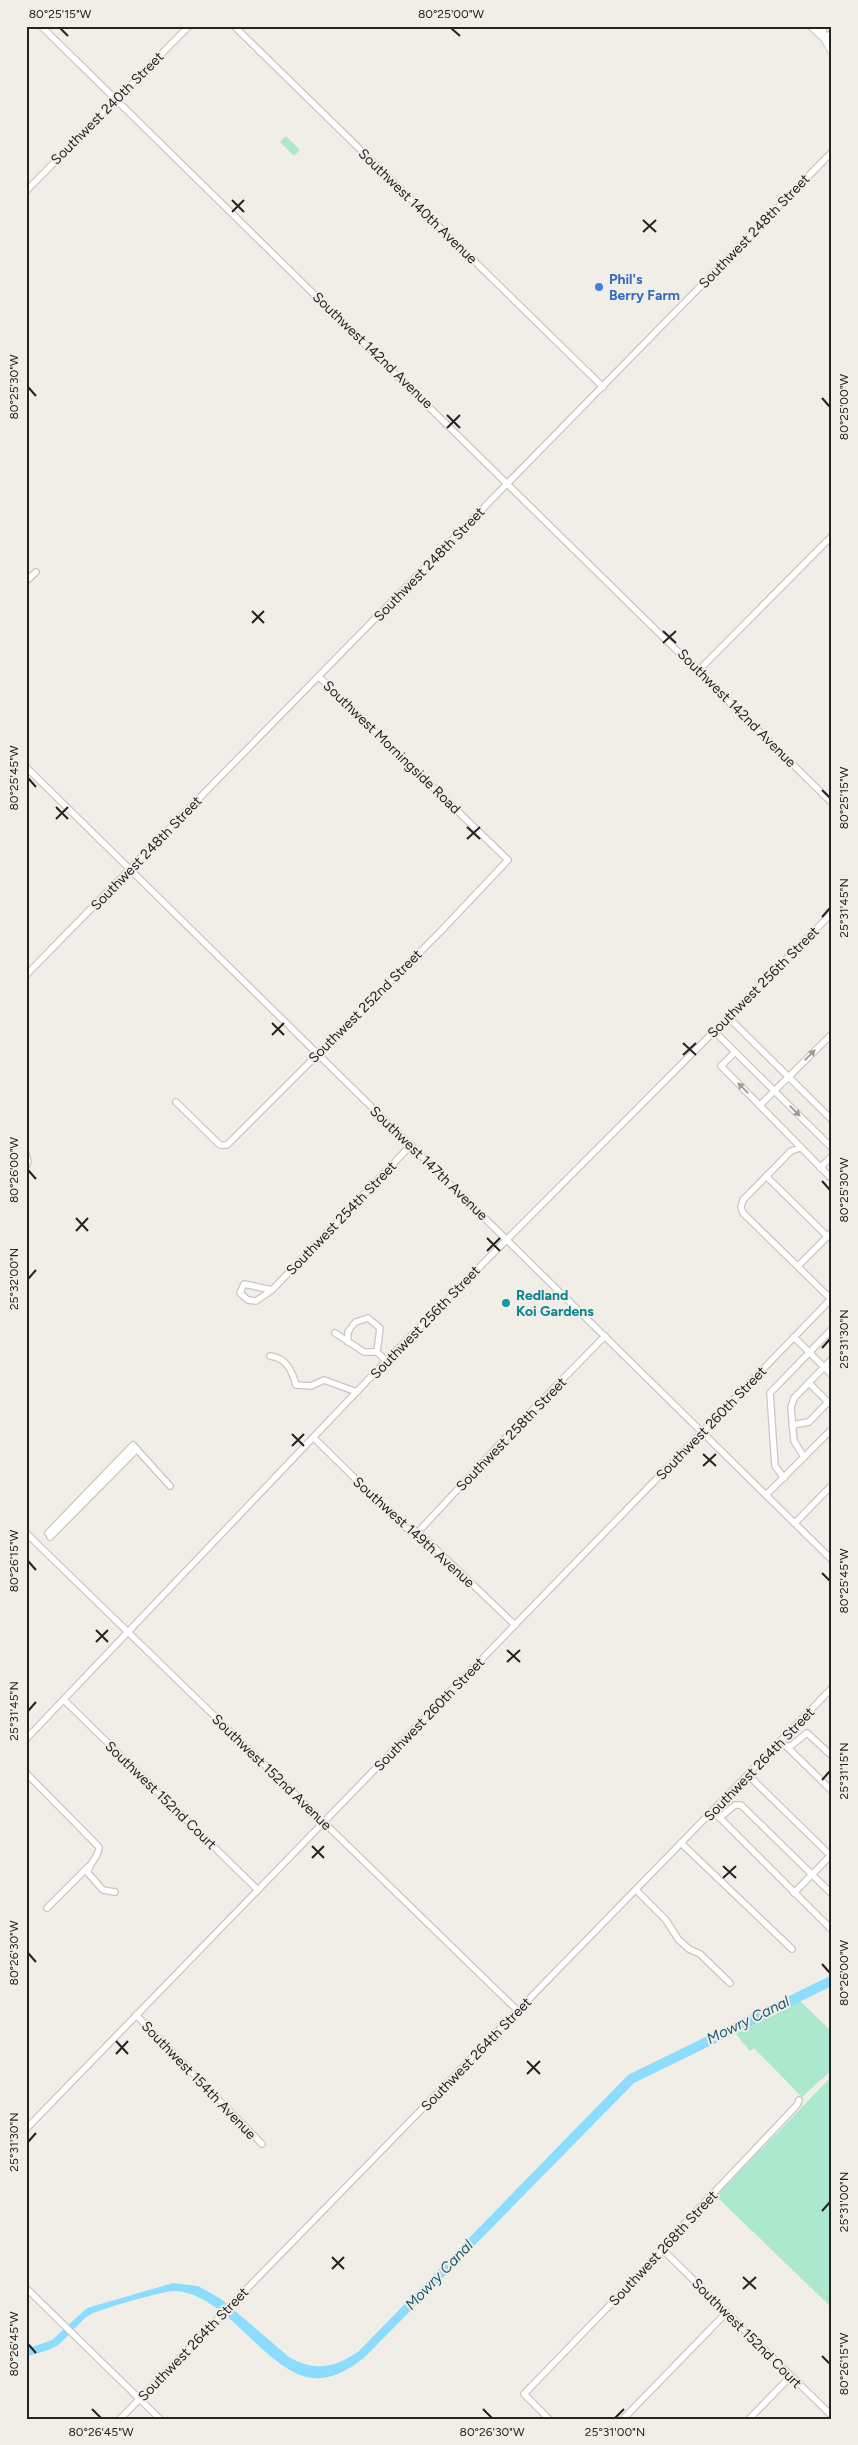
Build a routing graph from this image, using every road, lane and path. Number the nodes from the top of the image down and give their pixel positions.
1 (40, 26) edge
2 (189, 26) edge
3 (234, 26) edge
4 (812, 26) edge
5 (822, 26) edge
6 (832, 33) edge
7 (828, 40) edge
8 (832, 51) edge
9 (115, 100) junction
10 (832, 152) edge
11 (26, 191) edge
12 (603, 387) junction
13 (508, 483) junction
14 (832, 536) edge
15 (36, 572) dead end
16 (26, 581) edge
17 (699, 670) junction
18 (319, 677) junction
19 (26, 767) edge
20 (832, 802) edge
21 (508, 860) joint
22 (130, 869) junction
23 (832, 913) edge
24 (26, 975) edge
25 (728, 1017) junction
26 (714, 1031) junction
27 (832, 1034) edge
28 (735, 1052) junction
29 (317, 1053) junction
30 (788, 1076) junction
31 (774, 1091) junction
32 (176, 1102) dead end
33 (760, 1105) junction
34 (832, 1120) edge
35 (411, 1145) junction
36 (800, 1148) junction
37 (832, 1148) edge
38 (26, 1154) edge
39 (832, 1156) edge
40 (26, 1166) edge
41 (820, 1168) junction
42 (766, 1176) junction
43 (832, 1179) edge
44 (830, 1234) edge
45 (507, 1239) junction
46 (798, 1266) junction
47 (272, 1290) junction
48 (831, 1299) edge
49 (832, 1329) edge
50 (335, 1333) dead end
51 (605, 1336) junction
52 (794, 1337) junction
53 (348, 1342) junction
54 (376, 1352) junction
55 (809, 1352) junction
56 (270, 1356) dead end
57 (832, 1359) edge
58 (386, 1361) junction
59 (824, 1367) junction
60 (832, 1375) edge
61 (809, 1383) junction
62 (357, 1392) junction
63 (830, 1404) edge
64 (792, 1425) junction
65 (832, 1429) edge
66 (702, 1432) junction
67 (314, 1438) junction
68 (804, 1457) junction
69 (784, 1478) junction
70 (832, 1485) edge
71 (170, 1486) dead end
72 (766, 1495) junction
73 (795, 1523) junction
74 (418, 1532) junction
75 (26, 1533) edge
76 (49, 1535) dead end
77 (832, 1560) edge
78 (515, 1625) junction
79 (128, 1633) junction
80 (832, 1688) edge
81 (826, 1694) junction
82 (64, 1700) junction
83 (831, 1700) edge
84 (26, 1740) edge
85 (781, 1741) junction
86 (787, 1747) junction
87 (832, 1756) edge
88 (26, 1773) edge
89 (748, 1775) junction
90 (832, 1791) edge
91 (713, 1811) junction
92 (719, 1816) junction
93 (324, 1822) junction
94 (681, 1843) junction
95 (831, 1856) edge
96 (88, 1867) junction
97 (812, 1874) junction
98 (258, 1890) junction
99 (636, 1890) junction
100 (115, 1892) dead end
101 (794, 1893) junction
102 (832, 1894) edge
103 (48, 1908) dead end
104 (832, 1930) edge
105 (792, 1949) dead end
106 (730, 1983) dead end
107 (518, 2011) junction
108 (136, 2015) junction
109 (799, 2100) dead end
110 (26, 2129) edge
111 (262, 2144) dead end
112 (663, 2250) junction
113 (26, 2288) edge
114 (727, 2312) junction
115 (791, 2376) junction
116 (139, 2399) junction
117 (832, 2416) edge
118 (120, 2419) edge
119 (160, 2419) edge
120 (549, 2419) edge
121 (623, 2419) edge
122 (749, 2419) edge

1 - 9 street, Southwest 142nd Avenue
2 - 9 street, Southwest 240th Street
3 - 12 street, Southwest 140th Avenue
4 - 7 main road
5 - 7 street
6 - 7 street
7 - 8 main road
9 - 11 street, Southwest 240th Street
9 - 13 street, Southwest 142nd Avenue
10 - 12 street, Southwest 248th Street
12 - 13 street, Southwest 248th Street
13 - 17 street, Southwest 142nd Avenue
13 - 18 street, Southwest 248th Street
14 - 17 street
15 - 16 street
17 - 20 street, Southwest 142nd Avenue
18 - 21 street, Southwest Morningside Road
18 - 22 street, Southwest 248th Street
19 - 22 street, Southwest 147th Avenue
21 - 29 street, Southwest 252nd Street
22 - 24 street, Southwest 248th Street
22 - 29 street, Southwest 147th Avenue
23 - 25 street, Southwest 256th Street
25 - 26 street, Southwest 256th Street
25 - 30 street
26 - 28 street
26 - 45 street, Southwest 256th Street
30 -> 27 street
28 - 31 street
33 -> 28 street
29 - 32 street, Southwest 252nd Street
29 - 35 street, Southwest 147th Avenue
30 - 31 street
30 - 34 street
31 - 33 street
31 -> 37 street
33 - 36 street
35 - 45 street, Southwest 147th Avenue
35 - 47 street, Southwest 254th Street
36 - 41 street
36 - 42 street
38 - 40 street
39 - 41 street
41 - 43 street
42 - 44 street
42 - 46 street
44 - 46 street
45 - 51 street, Southwest 147th Avenue
45 - 58 street, Southwest 256th Street
46 - 48 street
47 - 47 street
48 - 52 street, Southwest 260th Street
49 - 55 street
50 - 53 street
51 - 66 street, Southwest 147th Avenue
51 - 74 street, Southwest 258th Street
52 - 55 street
52 - 66 street, Southwest 260th Street
53 - 54 street
53 - 54 street
54 - 58 street
55 - 59 street
55 - 69 street
56 - 62 street
57 - 59 street
58 - 62 street, Southwest 256th Street
59 - 60 street
59 - 61 street
61 - 63 street
61 - 64 street
62 - 67 street, Southwest 256th Street
63 - 64 street
64 - 68 street
65 - 68 street
66 - 72 street, Southwest 147th Avenue
66 - 78 street, Southwest 260th Street
67 - 74 street, Southwest 149th Avenue
67 - 79 street, Southwest 256th Street
68 - 69 street
69 - 72 street
70 - 73 street
71 - 76 street
72 - 73 street, Southwest 147th Avenue
73 - 77 street, Southwest 147th Avenue
74 - 78 street, Southwest 149th Avenue
75 - 79 street, Southwest 152nd Avenue
78 - 93 street, Southwest 260th Street
79 - 82 street, Southwest 256th Street
79 - 93 street, Southwest 152nd Avenue
80 - 81 street, Southwest 264th Street
81 - 83 street
81 - 85 street, Southwest 264th Street
82 - 84 street, Southwest 256th Street
82 - 98 street, Southwest 152nd Court
85 - 86 street
85 - 89 street, Southwest 264th Street
86 - 87 street
86 - 90 street
88 - 96 street
89 - 91 street, Southwest 264th Street
89 - 95 street
91 - 92 street
91 - 94 street, Southwest 264th Street
92 - 97 street
92 - 101 street
93 - 98 street, Southwest 260th Street
93 - 107 street, Southwest 152nd Avenue
94 - 99 street, Southwest 264th Street
94 - 105 street
95 - 97 street
96 - 100 street
96 - 103 street
97 - 101 street
97 - 102 street
98 - 108 street, Southwest 260th Street
99 - 106 street
99 - 107 street, Southwest 264th Street
101 - 104 street
107 - 116 street, Southwest 264th Street
108 - 110 street, Southwest 260th Street
108 - 111 street, Southwest 154th Avenue
109 - 112 street, Southwest 268th Street
112 - 114 street, Southwest 152nd Court
112 - 120 street, Southwest 268th Street
113 - 116 street
114 - 115 street, Southwest 152nd Court
114 - 121 street
115 - 117 street, Southwest 152nd Court
115 - 122 street
116 - 118 street, Southwest 264th Street
116 - 119 street

